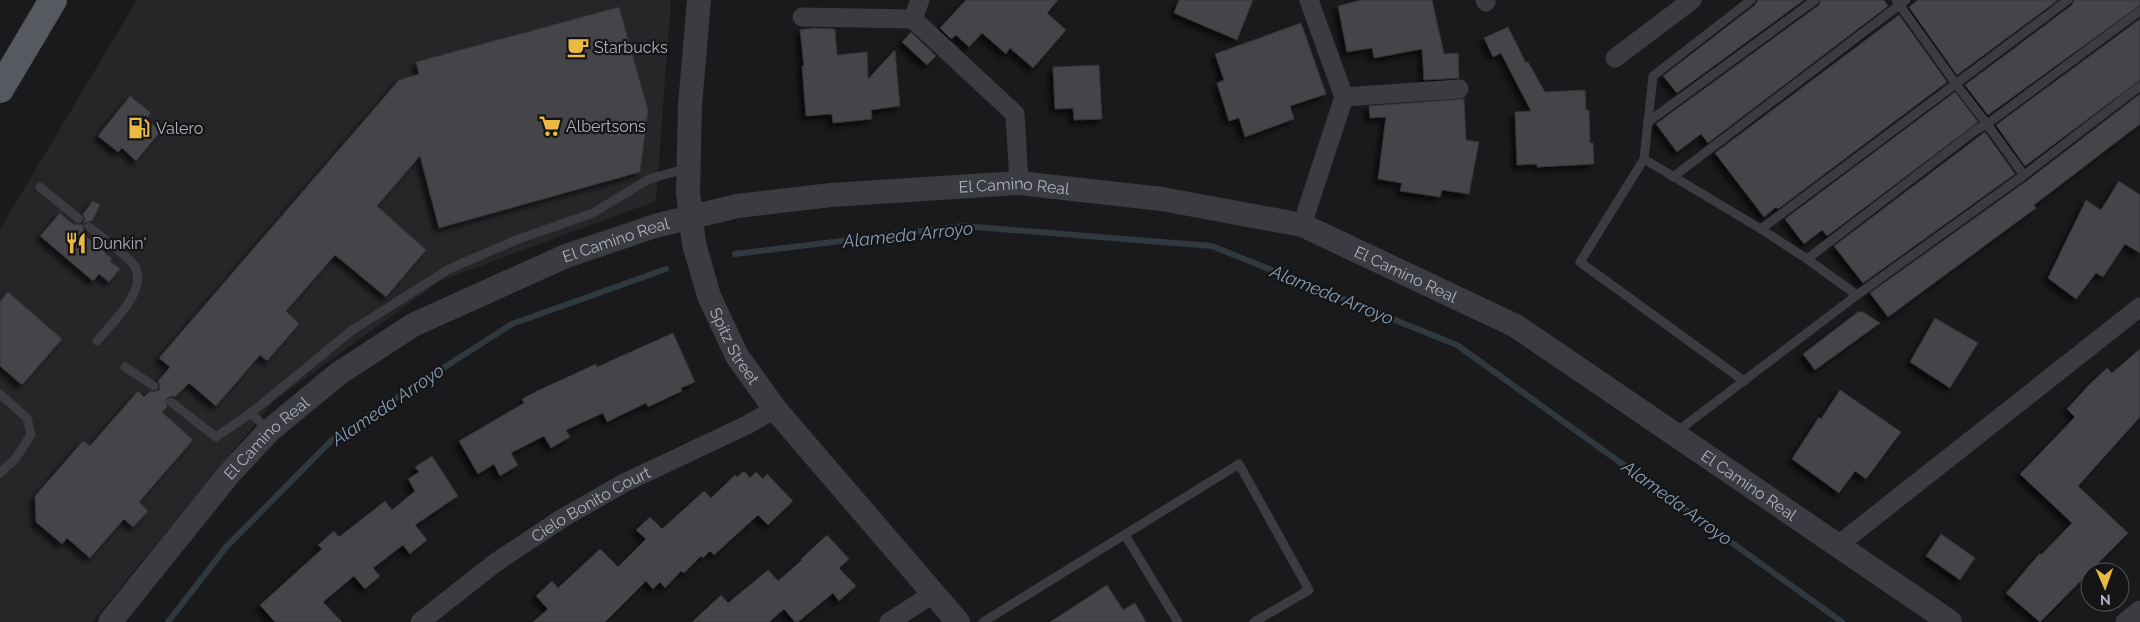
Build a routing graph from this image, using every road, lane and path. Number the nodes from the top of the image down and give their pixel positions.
1 (53, 0) edge
2 (699, 0) edge
3 (920, 0) edge
4 (1309, 0) edge
5 (1692, 0) edge
6 (1751, 0) edge
7 (1815, 0) edge
8 (2068, 0) edge
9 (1901, 2) edge
10 (2140, 11) edge
11 (802, 17) dead end
12 (913, 19) junction
13 (1615, 58) dead end
14 (1956, 84) junction
15 (2140, 86) edge
16 (0, 89) edge
17 (1460, 89) dead end
18 (1344, 96) junction
19 (1648, 122) junction
20 (1987, 124) junction
21 (1644, 159) junction
22 (688, 168) junction
23 (2024, 175) junction
24 (1673, 177) junction
25 (1019, 183) junction
26 (40, 187) dead end
27 (692, 217) junction
28 (79, 219) dead end
29 (1302, 225) junction
30 (89, 227) dead end
31 (1761, 229) junction
32 (1807, 259) junction
33 (1857, 295) junction
34 (2140, 306) edge
35 (97, 341) dead end
36 (125, 368) dead end
37 (1744, 381) junction
38 (154, 386) dead end
39 (0, 394) edge
40 (171, 402) dead end
41 (775, 409) junction
42 (251, 413) junction
43 (269, 431) junction
44 (1673, 434) junction
45 (0, 473) edge
46 (1125, 535) junction
47 (1836, 546) junction
48 (933, 594) junction
49 (2140, 610) edge
50 (110, 622) edge
51 (420, 622) edge
52 (889, 622) edge
53 (958, 622) edge
54 (983, 622) edge
55 (1178, 622) edge
56 (1254, 622) edge
57 (1950, 622) edge
58 (2125, 622) edge

1 - 16 main road
2 - 22 street, Spitz Street
3 - 12 street
4 - 18 street
5 - 13 street
6 - 19 lane
7 - 19 lane
8 - 14 lane
9 - 14 lane
9 - 24 lane
10 - 20 lane
11 - 12 street
12 - 25 street
14 - 20 lane
14 - 31 lane
15 - 23 lane
17 - 18 street
18 - 29 street
19 - 21 lane
20 - 23 lane
20 - 32 lane
21 - 24 lane
21 - 37 lane
22 - 27 street, Spitz Street
22 - 42 lane
23 - 33 lane
24 - 31 lane
25 - 27 street, El Camino Real
25 - 29 street, El Camino Real
26 - 28 lane
27 - 41 street, Spitz Street
27 - 43 street, El Camino Real
29 - 44 street, El Camino Real
30 - 35 lane
31 - 32 lane
32 - 33 lane
33 - 37 lane
34 - 47 street
36 - 38 lane
37 - 44 lane
39 - 45 lane
40 - 42 lane
41 - 48 street, Spitz Street
41 - 51 street, Cielo Bonito Court
42 - 43 lane
43 - 50 street, El Camino Real
44 - 47 street, El Camino Real
46 - 54 lane
46 - 55 lane
46 - 56 lane
47 - 57 street, El Camino Real
48 - 52 street
48 - 53 street, Spitz Street
49 - 58 street

